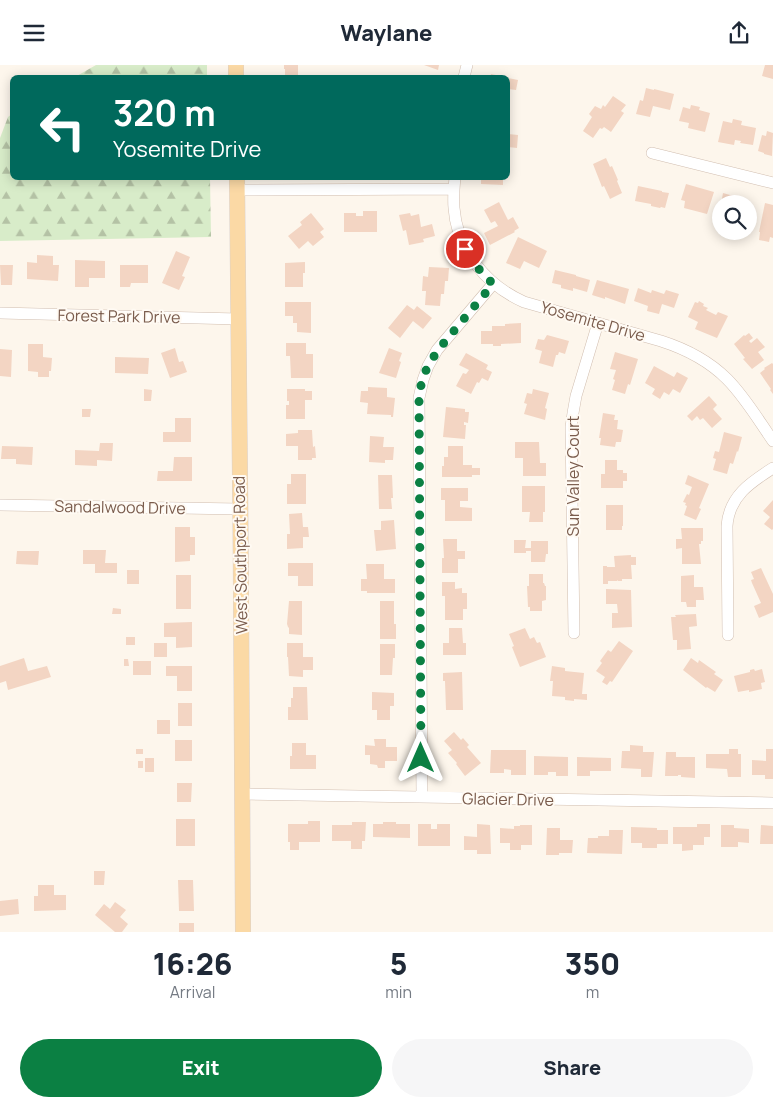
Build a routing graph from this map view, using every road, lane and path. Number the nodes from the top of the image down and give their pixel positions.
1 (652, 153) dead end
2 (237, 183) edge
3 (455, 183) edge
4 (773, 183) edge
5 (493, 284) junction
6 (0, 313) edge
7 (238, 319) junction
8 (598, 323) junction
9 (773, 441) edge
10 (773, 468) edge
11 (0, 505) edge
12 (239, 509) junction
13 (574, 633) dead end
14 (728, 635) dead end
15 (244, 794) junction
16 (422, 797) junction
17 (773, 803) edge
18 (243, 932) edge

1 - 4 street
2 - 3 street
2 - 7 main road, West Southport Road
3 - 5 street, Yosemite Drive
5 - 8 street, Yosemite Drive
5 - 16 street
6 - 7 street, Forest Park Drive
7 - 12 main road, West Southport Road
8 - 9 street, Yosemite Drive
8 - 13 street, Sun Valley Court
10 - 14 street
11 - 12 street, Sandalwood Drive
12 - 15 main road, West Southport Road
15 - 16 street, Glacier Drive
15 - 18 main road, West Southport Road
16 - 17 street, Glacier Drive

